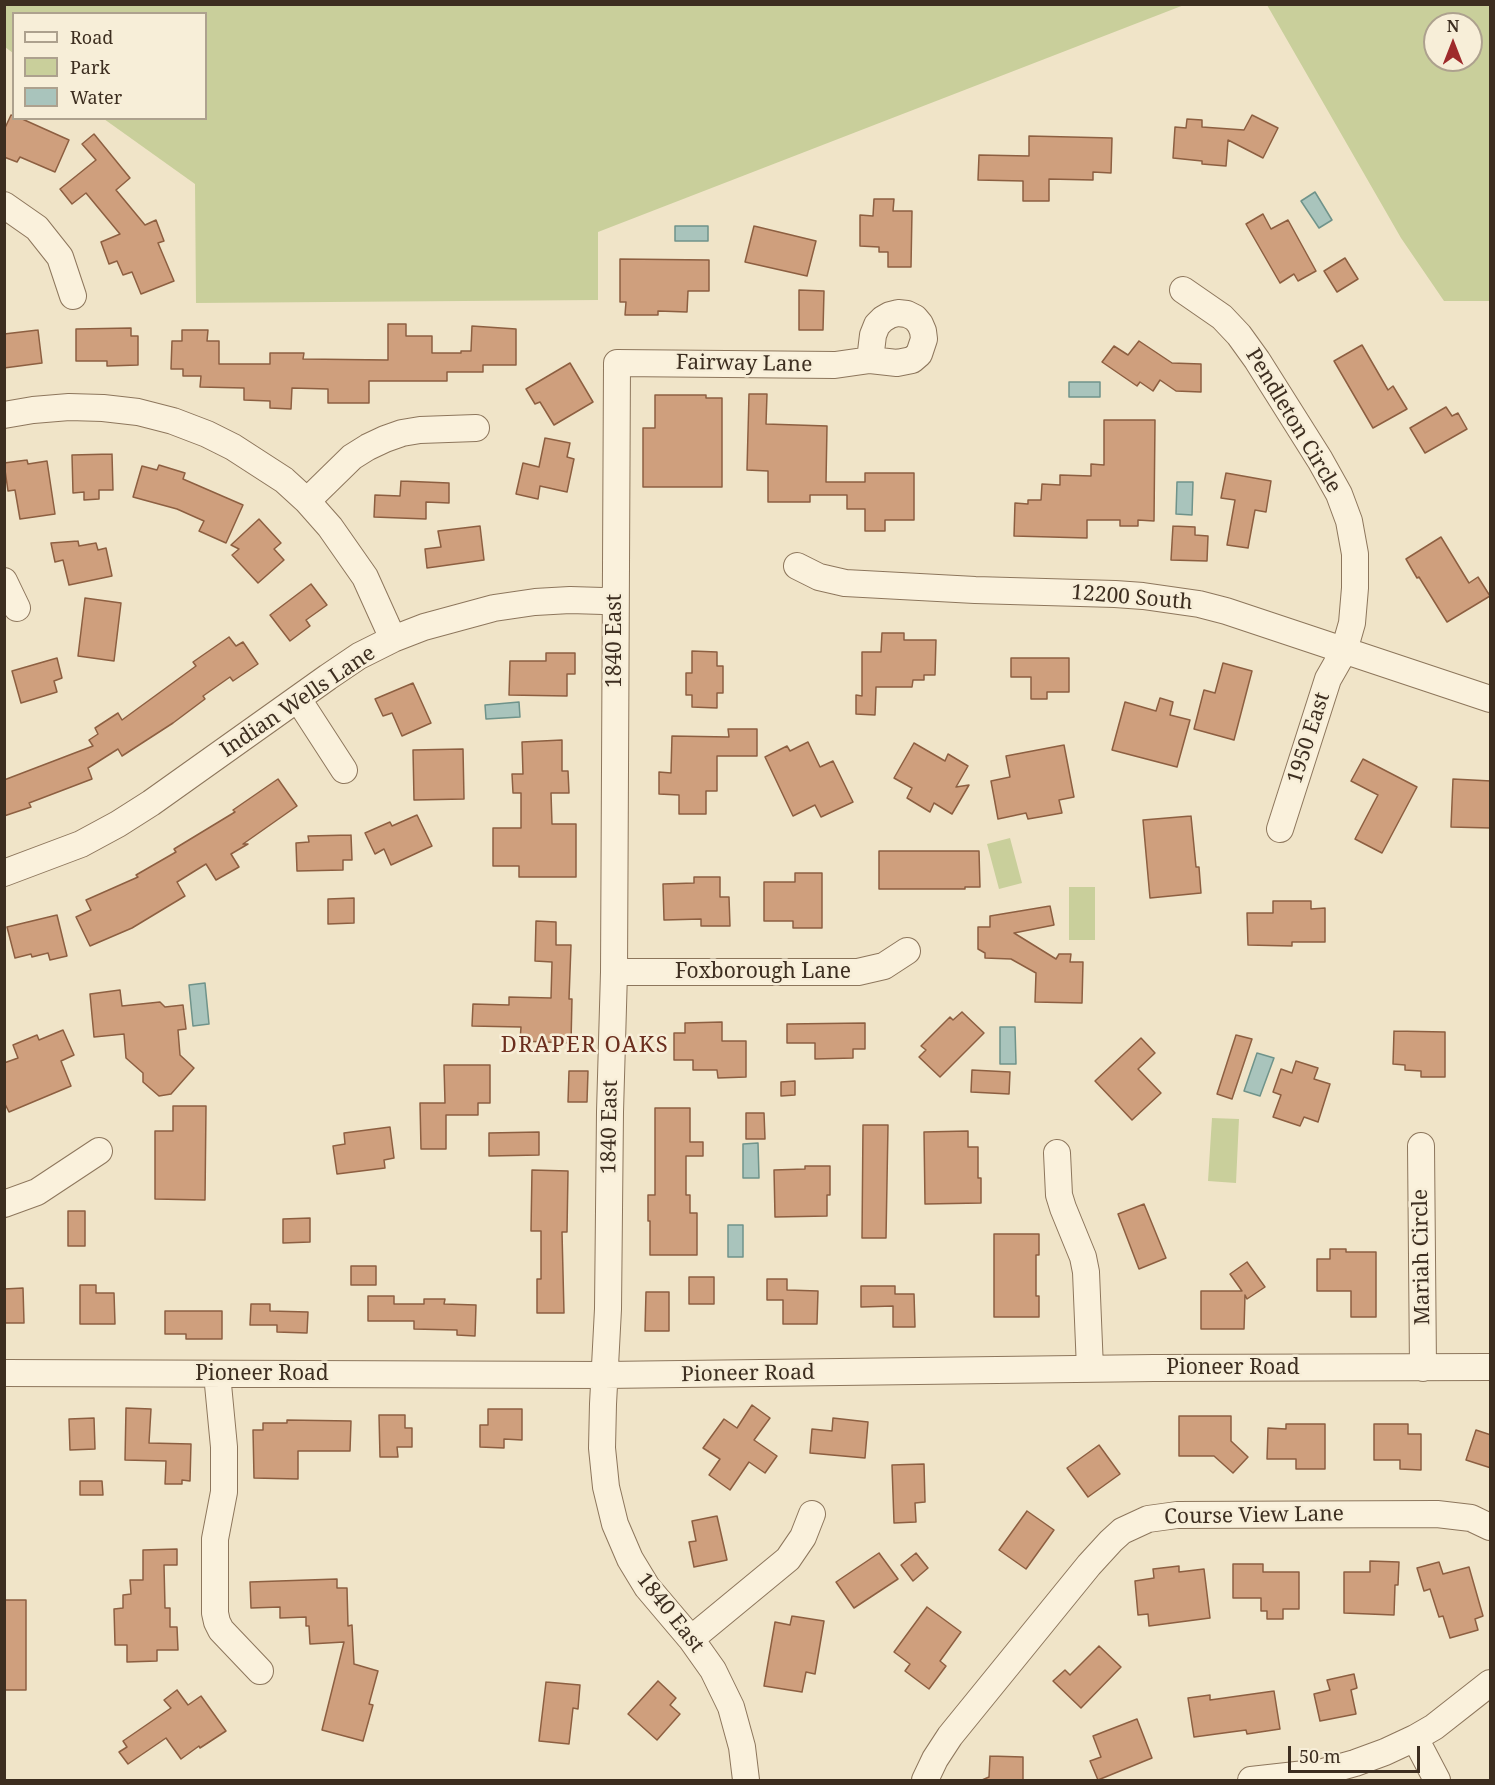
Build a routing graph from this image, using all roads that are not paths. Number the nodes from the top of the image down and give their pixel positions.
1 (4, 206) edge
2 (1183, 290) dead end
3 (73, 296) dead end
4 (870, 360) dead end
5 (617, 363) joint
6 (4, 415) edge
7 (476, 428) dead end
8 (307, 501) junction
9 (797, 566) dead end
10 (4, 581) edge
11 (615, 598) junction
12 (16, 608) dead end
13 (393, 639) junction
14 (1344, 651) junction
15 (298, 699) junction
16 (1491, 699) edge
17 (344, 770) dead end
18 (1280, 829) dead end
19 (4, 873) edge
20 (907, 951) dead end
21 (614, 972) junction
22 (1421, 1146) dead end
23 (99, 1151) dead end
24 (1057, 1153) dead end
25 (4, 1204) edge
26 (1491, 1367) edge
27 (1423, 1368) junction
28 (1090, 1369) junction
29 (4, 1373) edge
30 (217, 1374) junction
31 (604, 1376) junction
32 (812, 1514) dead end
33 (1491, 1527) edge
34 (691, 1639) junction
35 (260, 1671) dead end
36 (1491, 1683) edge
37 (1415, 1738) junction
38 (746, 1780) edge
39 (925, 1780) edge
40 (1251, 1780) edge
41 (1437, 1780) edge

1 - 3 street
2 - 14 street, Pendleton Circle
4 - 5 street, Fairway Lane
5 - 11 street, 1840 East
6 - 8 street
7 - 8 street
8 - 13 street
9 - 14 street, 12200 South
10 - 12 street
11 - 13 street, Indian Wells Lane
11 - 21 street, 1840 East
13 - 15 street, Indian Wells Lane
14 - 16 street, 12200 South
14 - 18 street, 1950 East
15 - 17 street
15 - 19 street, Indian Wells Lane
20 - 21 street, Foxborough Lane
21 - 31 street, 1840 East
22 - 27 street, Mariah Circle
23 - 25 street
24 - 28 street
26 - 27 street, Pioneer Road
27 - 28 street, Pioneer Road
28 - 31 street, Pioneer Road
29 - 30 street, Pioneer Road
30 - 31 street, Pioneer Road
30 - 35 street
31 - 34 street, 1840 East
32 - 34 street
33 - 39 street, Course View Lane
34 - 38 street, 1840 East
36 - 37 street
37 - 40 street
37 - 41 street

